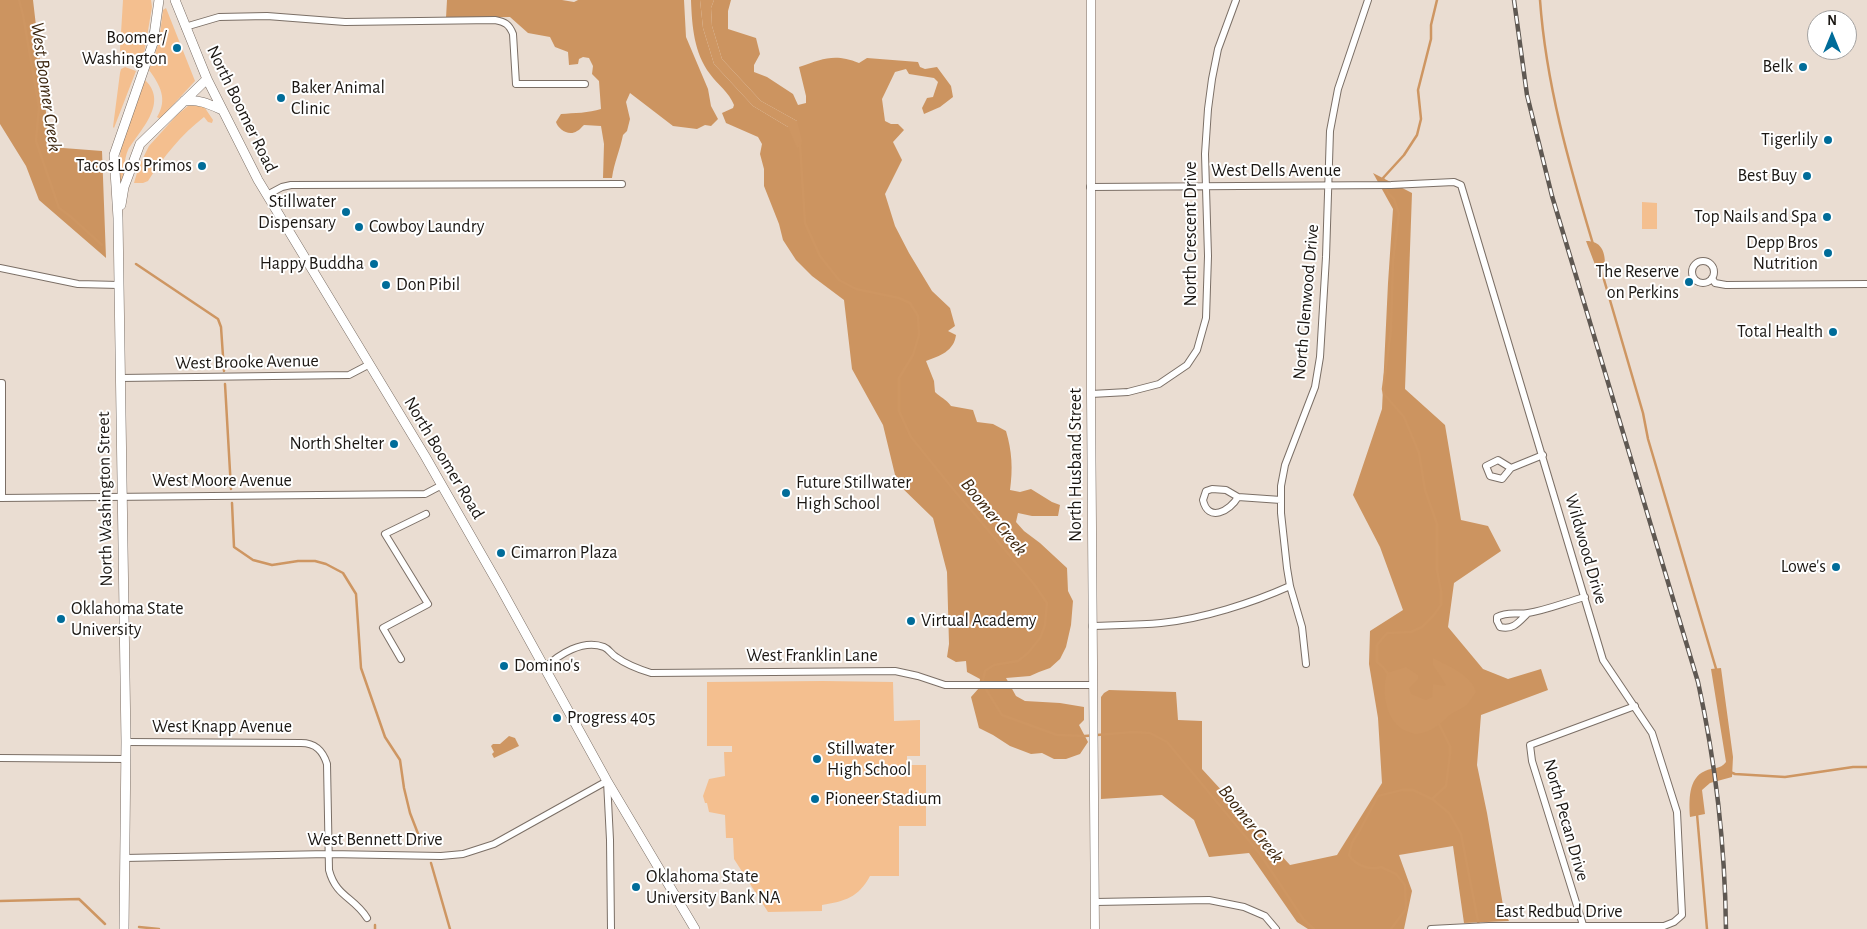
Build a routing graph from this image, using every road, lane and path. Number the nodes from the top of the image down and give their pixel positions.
1 (159, 0) edge
2 (175, 0) edge
3 (1090, 0) edge
4 (1236, 0) edge
5 (1368, 0) edge
6 (186, 27) junction
7 (207, 80) junction
8 (586, 84) dead end
9 (184, 102) junction
10 (222, 110) junction
11 (622, 184) dead end
12 (1461, 184) joint
13 (1329, 185) junction
14 (1206, 186) junction
15 (1090, 187) junction
16 (267, 195) junction
17 (118, 218) junction
18 (0, 268) edge
19 (1712, 278) dead end
20 (119, 284) junction
21 (1867, 284) edge
22 (370, 364) junction
23 (120, 378) junction
24 (1, 383) edge
25 (1091, 394) junction
26 (1543, 455) junction
27 (1511, 468) dead end
28 (442, 485) junction
29 (121, 497) junction
30 (1238, 497) junction
31 (1, 498) edge
32 (1281, 500) junction
33 (426, 514) dead end
34 (1290, 586) junction
35 (1585, 597) junction
36 (1527, 614) dead end
37 (1092, 626) junction
38 (401, 660) dead end
39 (1306, 664) dead end
40 (545, 668) junction
41 (1093, 685) junction
42 (1635, 706) junction
43 (126, 742) junction
44 (0, 758) edge
45 (125, 759) junction
46 (607, 781) junction
47 (329, 854) junction
48 (124, 858) junction
49 (1095, 902) junction
50 (1682, 914) joint
51 (367, 918) dead end
52 (1583, 925) junction
53 (124, 929) edge
54 (611, 929) edge
55 (695, 929) edge
56 (1095, 929) edge
57 (1276, 929) edge
58 (1431, 929) edge

1 - 17 main road, North Washington Street
2 - 6 main road, North Boomer Road
3 - 15 street, North Husband Street
4 - 14 street, North Crescent Drive
5 - 13 street, North Glenwood Drive
6 - 7 main road, North Boomer Road
6 - 8 street
7 - 9 main road, North Washington Street
7 - 10 main road, North Boomer Road
9 - 10 main road
9 - 17 main road, North Washington Street
10 - 16 main road, North Boomer Road
11 - 16 street
12 - 13 street, West Dells Avenue
12 - 26 street, Wildwood Drive
13 - 14 street, West Dells Avenue
13 - 32 street, North Glenwood Drive
14 - 15 street, West Dells Avenue
14 - 25 street, North Crescent Drive
15 - 25 street, North Husband Street
16 - 22 main road, North Boomer Road
17 - 20 main road, North Washington Street
18 - 20 street
19 - 21 street
20 - 23 main road, North Washington Street
22 - 23 street, West Brooke Avenue
22 - 28 main road, North Boomer Road
23 - 29 main road, North Washington Street
24 - 31 street
25 - 37 street, North Husband Street
26 - 27 street
26 - 35 street, Wildwood Drive
28 - 29 street, West Moore Avenue
28 - 40 main road, North Boomer Road
29 - 31 street, West Moore Avenue
29 - 43 main road, North Washington Street
30 - 30 street
30 - 32 street
32 - 34 street, North Glenwood Drive
33 - 38 street
34 - 37 street
34 - 39 street, North Glenwood Drive
35 - 36 street
35 - 42 street, Wildwood Drive
37 - 41 street, North Husband Street
40 - 41 street, West Franklin Lane
40 - 46 main road, North Boomer Road
41 - 49 street, North Husband Street
42 - 50 street, Wildwood Drive
42 - 52 street, North Pecan Drive
43 - 45 main road, North Washington Street
43 - 47 street, West Knapp Avenue
44 - 45 street
45 - 48 main road, North Washington Street
46 - 47 street, West Bennett Drive
46 - 54 street
46 - 55 main road, North Boomer Road
47 - 48 street, West Bennett Drive
47 - 51 street
48 - 53 main road, North Washington Street
49 - 56 street, North Husband Street
49 - 57 street
50 - 52 street, East Redbud Drive
52 - 58 street, East Redbud Drive

